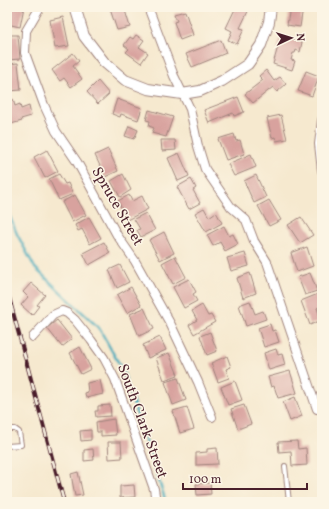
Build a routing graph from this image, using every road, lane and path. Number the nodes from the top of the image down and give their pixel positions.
1 (40, 7) edge
2 (75, 7) edge
3 (148, 7) edge
4 (272, 7) edge
5 (182, 94) junction
6 (322, 120) edge
7 (322, 171) edge
8 (33, 337) dead end
9 (317, 409) dead end
10 (212, 417) dead end
11 (7, 429) edge
12 (7, 446) edge
13 (285, 466) dead end
14 (156, 502) edge
15 (289, 502) edge

1 - 10 street, Spruce Street
2 - 5 street
3 - 5 street
4 - 5 street
5 - 9 street
6 - 7 street
8 - 14 street, South Clark Street
11 - 12 lane
13 - 15 lane

